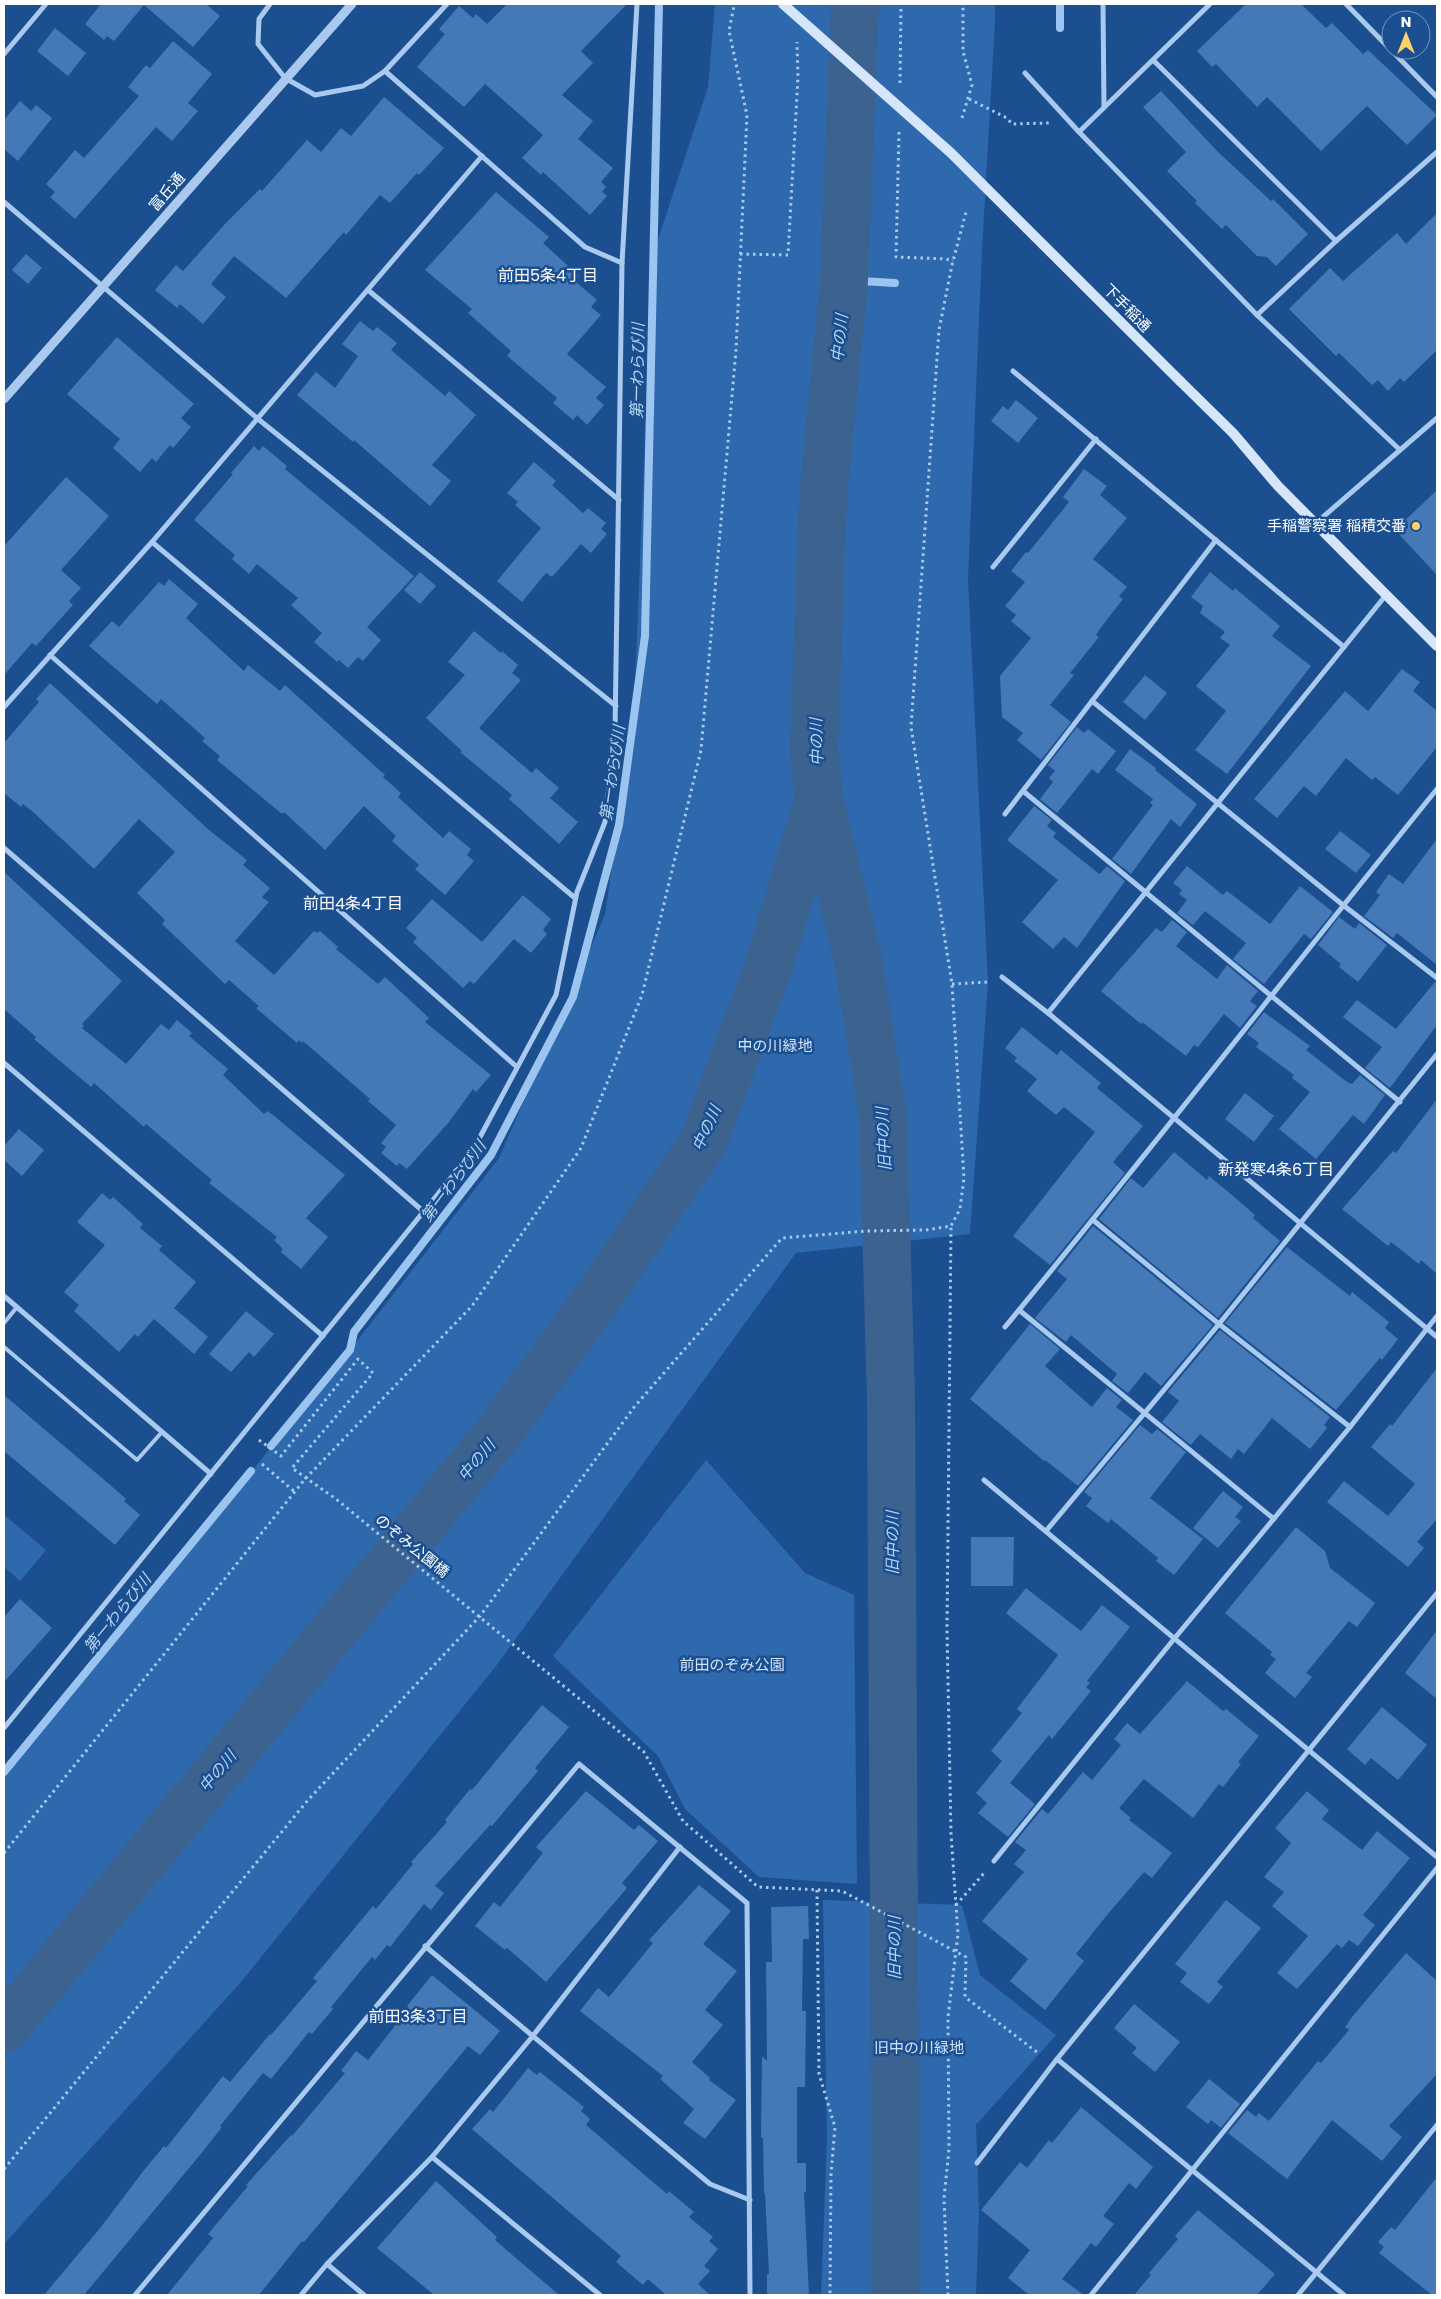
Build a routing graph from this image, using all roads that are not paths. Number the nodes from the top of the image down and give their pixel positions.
1 (45, 4) edge
2 (270, 4) edge
3 (352, 4) edge
4 (447, 4) edge
5 (637, 4) edge
6 (783, 4) edge
7 (1103, 4) edge
8 (1210, 4) edge
9 (1346, 4) edge
10 (4, 54) edge
11 (1153, 60) junction
12 (385, 71) junction
13 (1025, 73) dead end
14 (285, 78) junction
15 (1437, 97) edge
16 (1104, 107) junction
17 (1079, 132) junction
18 (1437, 152) edge
19 (482, 156) junction
20 (4, 202) edge
21 (1336, 241) junction
22 (622, 263) junction
23 (101, 287) junction
24 (368, 290) junction
25 (1257, 315) junction
26 (1013, 371) dead end
27 (4, 399) edge
28 (1437, 418) edge
29 (258, 419) junction
30 (1096, 439) junction
31 (1400, 450) junction
32 (618, 500) junction
33 (1316, 523) junction
34 (1216, 540) junction
35 (152, 542) junction
36 (993, 567) dead end
37 (1386, 594) junction
38 (1437, 646) edge
39 (1344, 647) junction
40 (50, 655) junction
41 (1092, 701) junction
42 (616, 706) junction
43 (4, 707) edge
44 (1437, 789) edge
45 (1023, 791) junction
46 (1218, 804) junction
47 (1005, 814) dead end
48 (4, 848) edge
49 (1146, 894) junction
50 (575, 898) junction
51 (1342, 906) junction
52 (1437, 978) edge
53 (1000, 979) road end
54 (1272, 996) junction
55 (1048, 1014) junction
56 (1437, 1054) edge
57 (4, 1063) edge
58 (517, 1067) junction
59 (1400, 1102) junction
60 (1175, 1119) junction
61 (424, 1212) junction
62 (1093, 1220) junction
63 (1299, 1223) junction
64 (4, 1296) edge
65 (17, 1307) junction
66 (1019, 1310) junction
67 (1437, 1316) edge
68 (4, 1323) edge
69 (1219, 1324) junction
70 (1005, 1327) dead end
71 (1427, 1329) junction
72 (323, 1336) junction
73 (1437, 1337) edge
74 (4, 1347) edge
75 (1144, 1413) junction
76 (1350, 1427) junction
77 (162, 1432) junction
78 (211, 1474) junction
79 (984, 1480) dead end
80 (1274, 1519) junction
81 (1046, 1531) junction
82 (1437, 1593) edge
83 (1174, 1638) junction
84 (4, 1728) edge
85 (1309, 1750) junction
86 (680, 1847) junction
87 (1437, 1857) edge
88 (994, 1861) road end
89 (1437, 1868) edge
90 (425, 1946) junction
91 (532, 2037) junction
92 (1057, 2059) junction
93 (1437, 2125) edge
94 (432, 2157) junction
95 (977, 2162) dead end
96 (1192, 2172) junction
97 (750, 2200) junction
98 (327, 2264) junction
99 (1316, 2272) junction
100 (135, 2295) edge
101 (301, 2295) edge
102 (364, 2295) edge
103 (600, 2295) edge
104 (750, 2295) edge
105 (1091, 2295) edge
106 (1298, 2295) edge
107 (1344, 2295) edge

1 - 10 street
2 - 14 street
3 - 14 street, 富丘通
4 - 12 street
5 - 22 street
6 - 33 main road, 下手稲通, bridge
7 - 16 street
8 - 11 street
9 - 15 street
11 - 16 street
11 - 21 street
12 - 14 street
12 - 19 street
13 - 17 street
14 - 23 street, 富丘通
16 - 17 street
17 - 25 street
18 - 21 street
19 - 22 street
19 - 24 street
20 - 23 street
21 - 25 street
22 - 32 street
23 - 27 street, 富丘通
23 - 29 street
24 - 29 street
24 - 32 street
25 - 31 street
26 - 30 street
28 - 31 street
29 - 35 street
29 - 42 street
30 - 34 street
30 - 36 street
31 - 33 street
32 - 42 street
33 - 37 main road, 下手稲通
34 - 39 street
34 - 41 street
35 - 40 street
35 - 50 street
37 - 38 main road, 下手稲通
37 - 39 street
39 - 46 street
40 - 43 street
40 - 58 street
41 - 45 street
41 - 46 street
42 - 50 street
44 - 51 street
45 - 47 street
45 - 49 street
46 - 49 street
46 - 51 street
48 - 61 street
49 - 54 street
49 - 55 street
50 - 58 street
51 - 52 street
51 - 54 street
53 - 55 street
54 - 59 street
54 - 60 street
55 - 60 street
56 - 59 street
57 - 72 street
58 - 61 street
59 - 63 street
60 - 62 street
60 - 63 street
61 - 72 street
62 - 66 street
62 - 69 street
63 - 69 street
63 - 71 street
64 - 65 street
65 - 68 lane
65 - 77 street
66 - 70 street
66 - 75 street
67 - 71 street
69 - 75 street
69 - 76 street
71 - 73 street
71 - 76 street
72 - 78 street
74 - 77 lane
75 - 80 street
75 - 81 street
76 - 80 street
77 - 78 street
78 - 84 street
79 - 81 street
80 - 83 street
81 - 83 street
82 - 85 street
83 - 85 street
83 - 88 street
85 - 87 street
85 - 92 street
86 - 90 street
86 - 91 street
86 - 97 street
89 - 96 street
90 - 91 street
90 - 100 street
91 - 94 street
91 - 97 street
92 - 95 street
92 - 96 street
93 - 99 street
94 - 98 street
94 - 103 street
96 - 99 street
96 - 105 street
97 - 104 street
98 - 101 street
98 - 102 street
99 - 106 street
99 - 107 street

